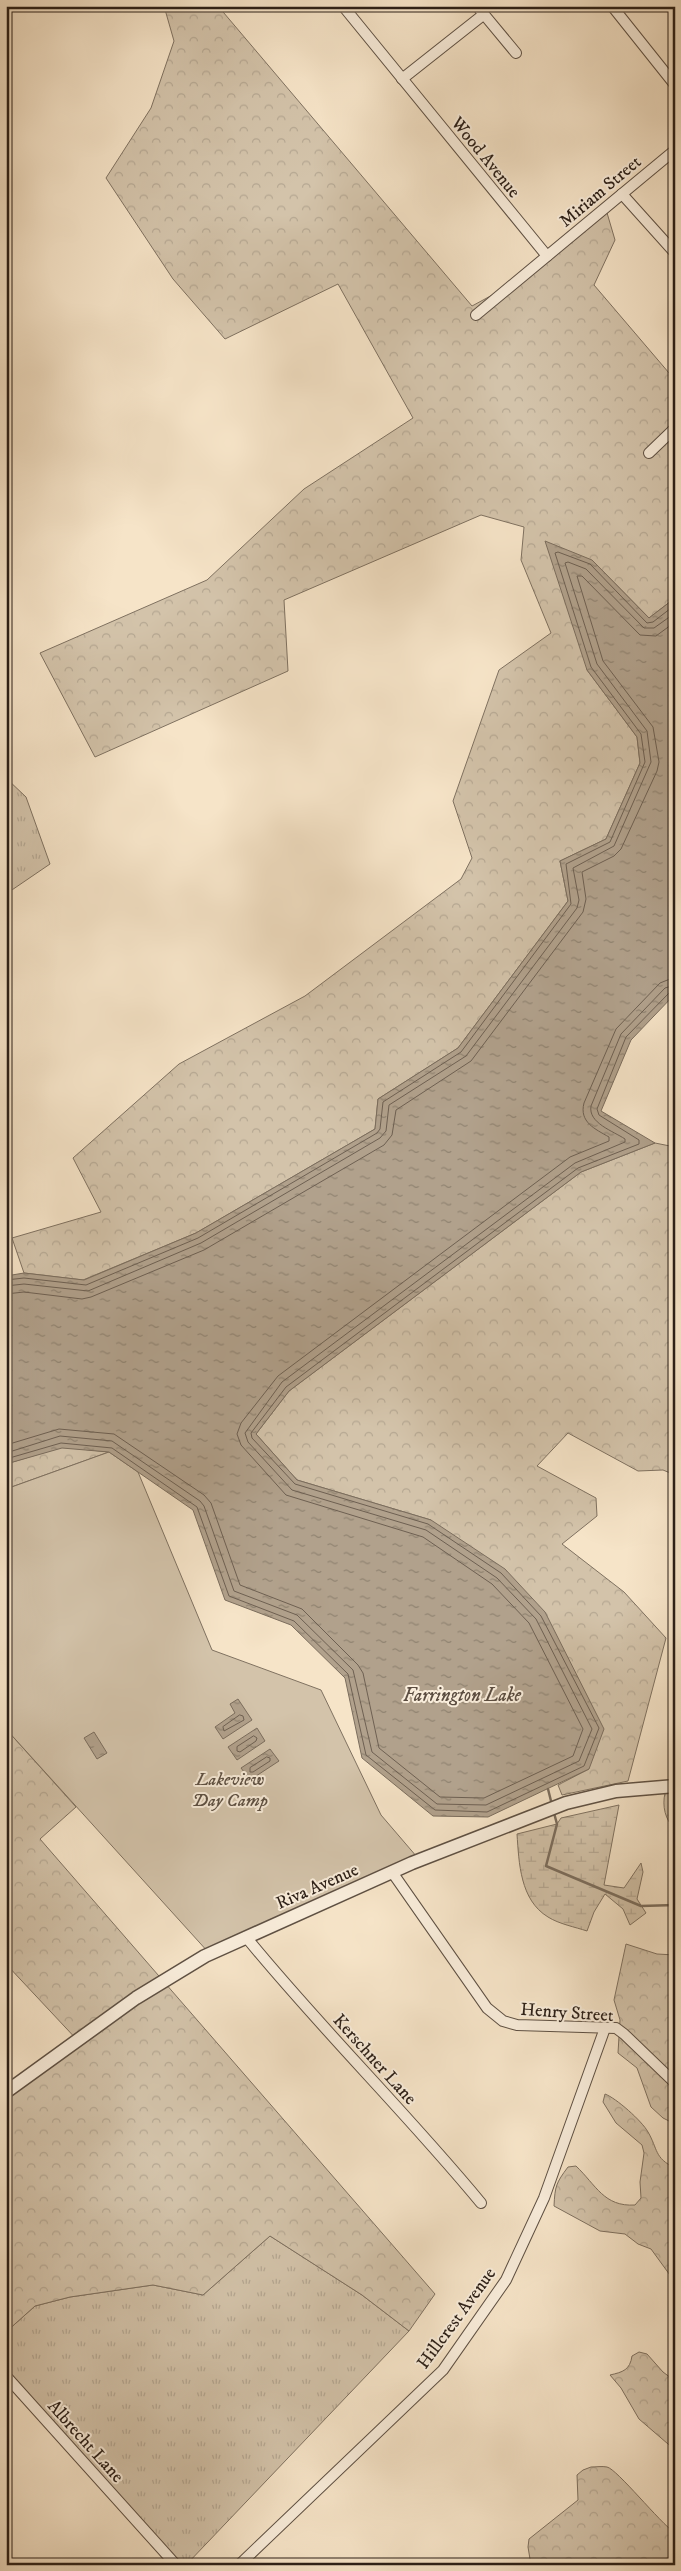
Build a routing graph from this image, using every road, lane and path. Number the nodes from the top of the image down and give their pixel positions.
1 (342, 6) edge
2 (612, 6) edge
3 (480, 10) edge
4 (516, 53) dead end
5 (402, 79) junction
6 (675, 85) edge
7 (675, 150) edge
8 (622, 194) junction
9 (675, 253) edge
10 (547, 256) junction
11 (476, 315) dead end
12 (675, 428) edge
13 (649, 453) dead end
14 (675, 1786) edge
15 (392, 1872) junction
16 (246, 1937) junction
17 (605, 2028) junction
18 (675, 2083) edge
19 (6, 2092) edge
20 (481, 2203) dead end
21 (6, 2376) edge
22 (176, 2565) edge
23 (239, 2565) edge

1 - 5 street, Wood Avenue
2 - 6 street
3 - 4 street
3 - 5 street
5 - 10 street, Wood Avenue
7 - 8 street, Miriam Street
8 - 9 street
8 - 10 street, Miriam Street
10 - 11 street
12 - 13 street
14 - 15 street, Riva Avenue
15 - 16 street, Riva Avenue
15 - 17 street, Henry Street
16 - 19 street, Riva Avenue
16 - 20 street, Kerschner Lane
17 - 18 street, Henry Street
17 - 23 street, Hillcrest Avenue
21 - 22 street, Albrecht Lane

